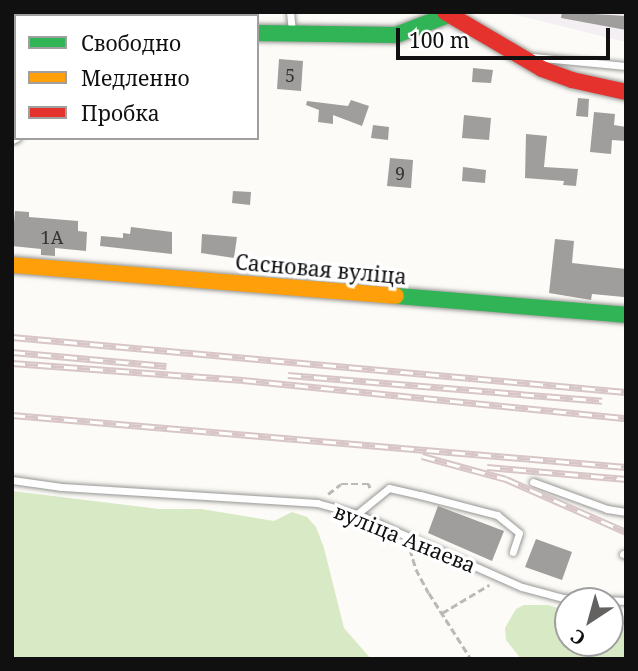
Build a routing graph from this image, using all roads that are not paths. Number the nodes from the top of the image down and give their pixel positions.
1 (290, 12) edge
2 (447, 13) edge
3 (259, 33) edge
4 (292, 34) junction
5 (525, 57) junction
6 (626, 66) edge
7 (626, 92) edge
8 (12, 265) edge
9 (626, 315) edge
10 (12, 480) edge
11 (533, 482) dead end
12 (626, 512) edge
13 (357, 514) junction
14 (513, 552) dead end
15 (626, 601) edge

1 - 4 lane
2 - 4 street
2 - 5 street
3 - 4 street
5 - 6 lane
5 - 7 street
8 - 9 street, Сасновая вуліца
10 - 13 lane, вуліца Анаева
11 - 12 lane
13 - 14 lane
13 - 15 lane, вуліца Анаева

